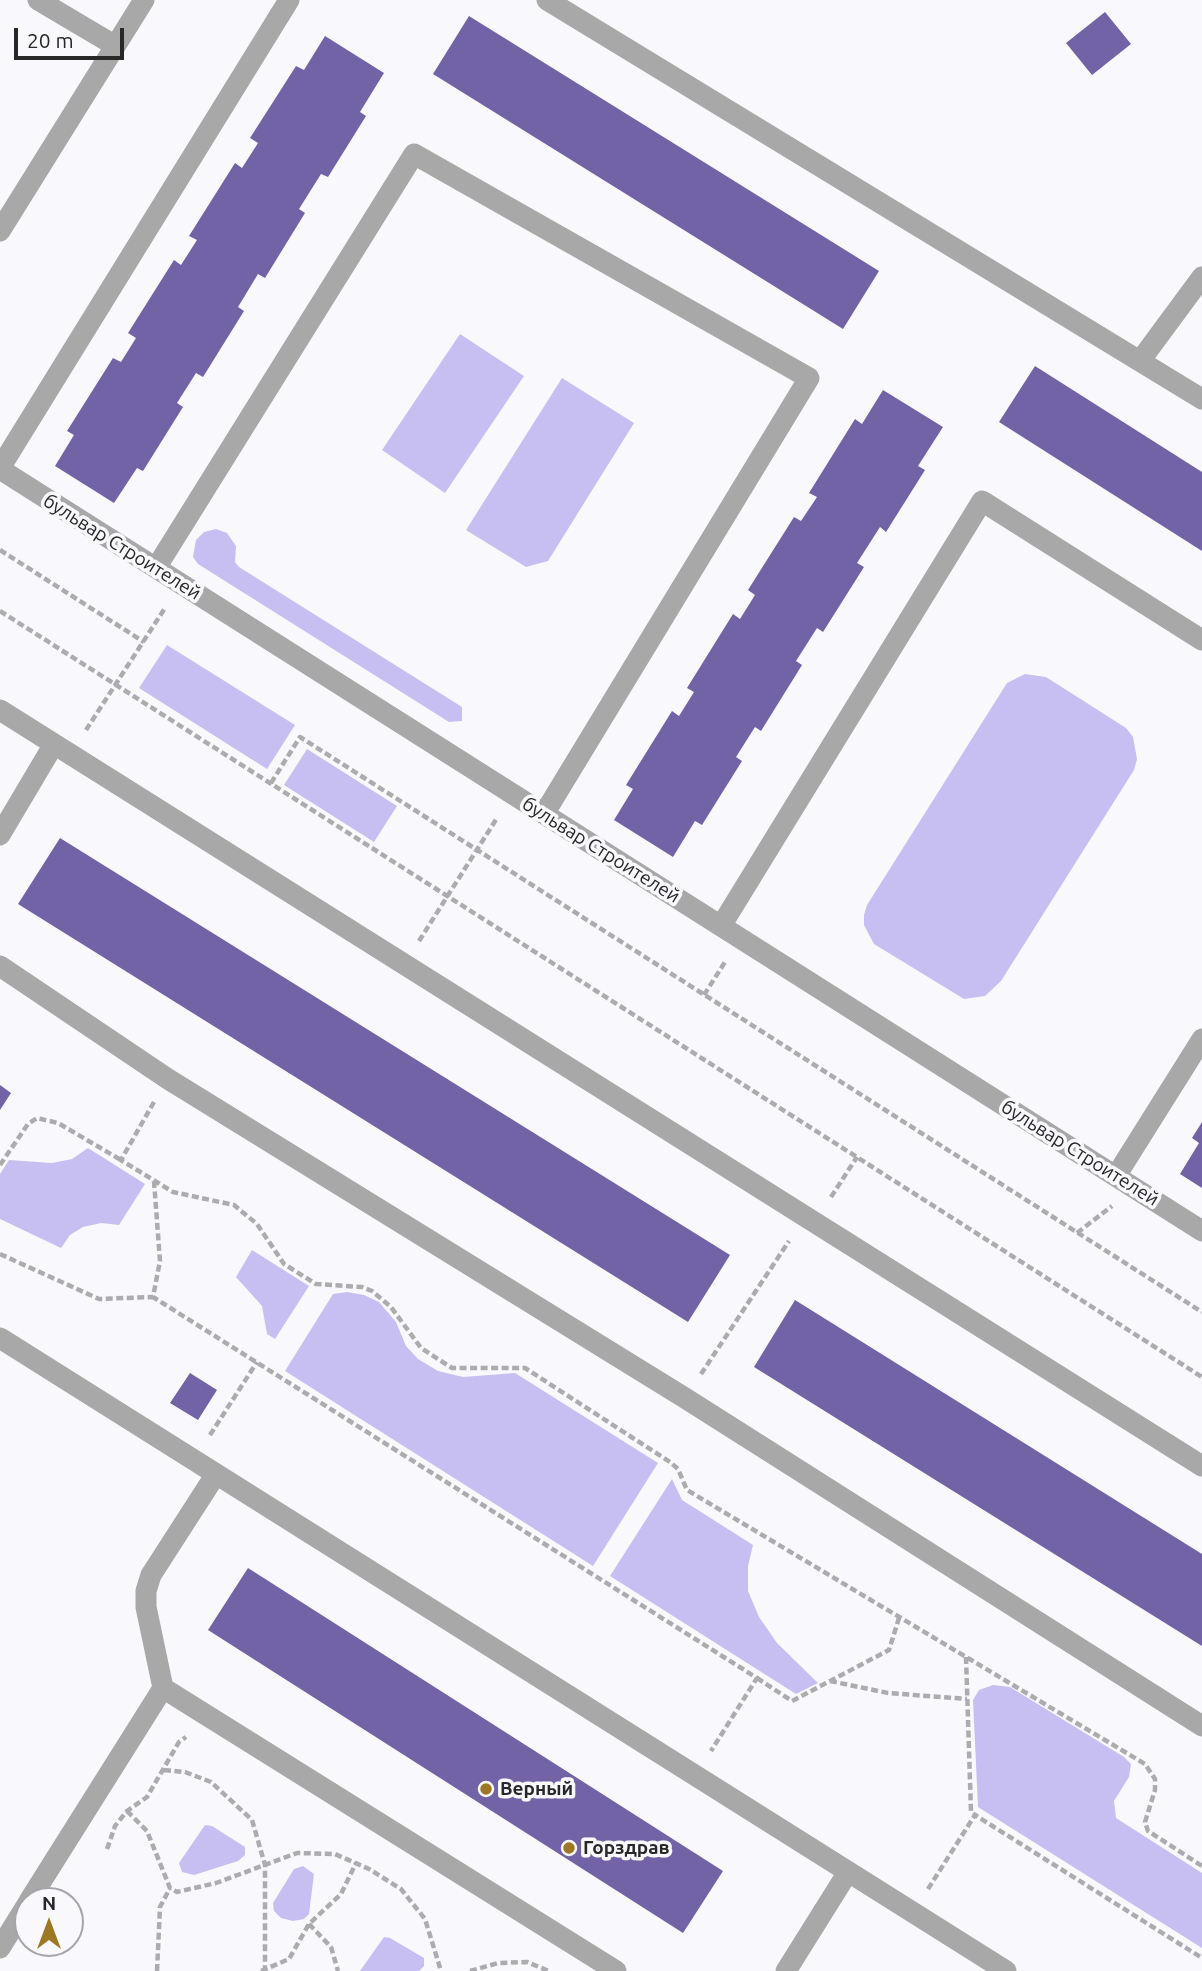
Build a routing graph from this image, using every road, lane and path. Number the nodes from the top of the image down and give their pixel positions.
1 (38, 0) edge
2 (144, 0) edge
3 (289, 0) edge
4 (547, 0) edge
5 (114, 45) junction
6 (0, 231) edge
7 (1202, 277) edge
8 (1140, 361) junction
9 (1202, 399) edge
10 (0, 469) edge
11 (0, 550) edge
12 (156, 568) junction
13 (181, 584) junction
14 (0, 611) edge
15 (1202, 640) edge
16 (144, 642) junction
17 (116, 684) junction
18 (0, 710) edge
19 (62, 749) junction
20 (271, 783) junction
21 (512, 793) junction
22 (544, 814) junction
23 (0, 835) edge
24 (477, 849) junction
25 (448, 896) junction
26 (721, 926) junction
27 (741, 938) junction
28 (405, 964) junction
29 (0, 966) edge
30 (704, 995) junction
31 (1202, 1039) edge
32 (168, 1079) junction
33 (857, 1157) junction
34 (121, 1160) junction
35 (0, 1165) edge
36 (1116, 1176) junction
37 (154, 1181) junction
38 (1135, 1188) junction
39 (810, 1219) junction
40 (1202, 1231) edge
41 (1077, 1233) junction
42 (0, 1254) edge
43 (153, 1297) junction
44 (1202, 1312) edge
45 (0, 1338) edge
46 (257, 1362) junction
47 (1202, 1377) edge
48 (685, 1398) junction
49 (194, 1461) junction
50 (1202, 1466) edge
51 (216, 1474) junction
52 (900, 1618) junction
53 (966, 1657) junction
54 (757, 1678) junction
55 (829, 1681) junction
56 (163, 1688) junction
57 (967, 1699) junction
58 (219, 1723) junction
59 (1202, 1726) edge
60 (164, 1770) junction
61 (695, 1775) junction
62 (127, 1811) junction
63 (975, 1815) junction
64 (107, 1849) dead end
65 (356, 1863) junction
66 (265, 1865) junction
67 (1202, 1866) edge
68 (848, 1872) junction
69 (38, 1887) edge
70 (170, 1888) junction
71 (913, 1913) junction
72 (309, 1924) junction
73 (14, 1926) edge
74 (0, 1948) edge
75 (1202, 1958) edge
76 (539, 1969) edge
77 (263, 1970) edge
78 (157, 1971) edge
79 (338, 1971) edge
80 (441, 1971) edge
81 (470, 1971) edge
82 (549, 1971) edge
83 (615, 1971) edge
84 (786, 1971) edge
85 (1006, 1971) edge

1 - 5 street
2 - 5 street
3 - 10 street
4 - 8 street
5 - 6 street
7 - 8 street
8 - 9 street
10 - 12 street, бульвар Строителей
11 - 16 path
12 - 13 street, бульвар Строителей
12 - 22 street
13 - 16 path
13 - 21 street, бульвар Строителей
14 - 17 path
15 - 26 street
16 - 17 path
17 - 19 path
17 - 20 path
18 - 19 street
19 - 23 street
19 - 28 street
20 - 24 path
20 - 25 path
21 - 22 street, бульвар Строителей
21 - 24 path
22 - 26 street, бульвар Строителей
24 - 25 path
24 - 30 path
25 - 28 path
25 - 33 path
26 - 27 street, бульвар Строителей
27 - 30 path
27 - 36 street, бульвар Строителей
28 - 39 street
29 - 32 street
30 - 41 path
31 - 36 street
32 - 34 path
32 - 48 street
33 - 39 path
33 - 47 path
34 - 35 path
34 - 37 path
36 - 38 street, бульвар Строителей
37 - 43 path
37 - 52 path
38 - 40 street, бульвар Строителей
38 - 41 path
39 - 48 path
39 - 50 street
41 - 44 path
42 - 43 path
43 - 46 path
45 - 49 street
46 - 49 path
46 - 54 path
48 - 59 street
49 - 51 street
51 - 56 street
51 - 61 street
52 - 53 path
52 - 55 path
53 - 57 path
53 - 67 path
54 - 55 path
54 - 61 path
55 - 57 path
56 - 58 street
56 - 69 street
57 - 63 path
58 - 60 path
58 - 83 street
60 - 62 path
60 - 66 path
61 - 68 street
62 - 64 path
62 - 70 path
63 - 71 path
63 - 75 path
65 - 66 path
65 - 72 path
65 - 80 path
66 - 70 path
66 - 77 path
68 - 71 street
68 - 84 street
70 - 78 path
71 - 85 street
72 - 77 path
72 - 79 path
73 - 74 street
76 - 81 path
76 - 82 path

